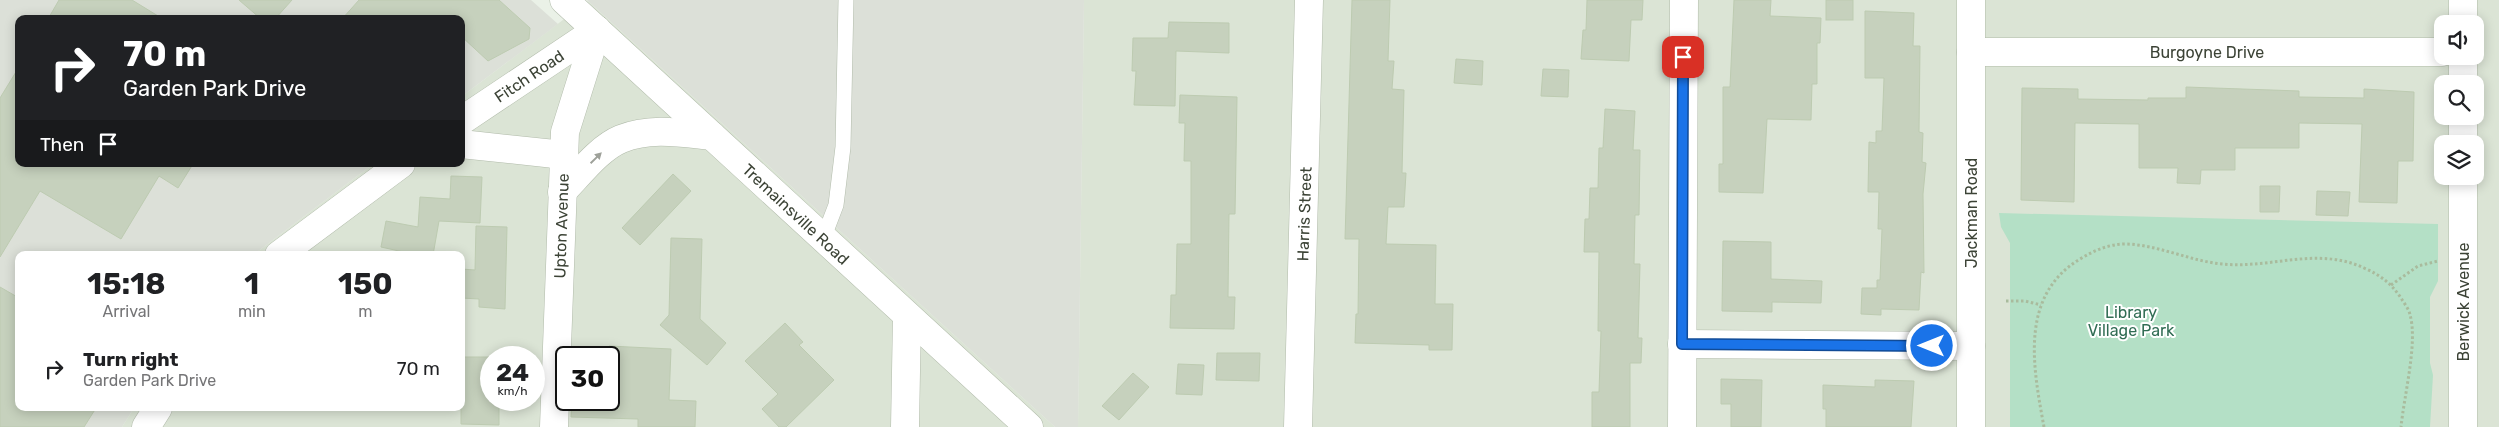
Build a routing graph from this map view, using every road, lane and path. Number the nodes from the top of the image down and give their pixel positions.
1 (564, 0) edge
2 (846, 0) edge
3 (1309, 0) edge
4 (1684, 0) edge
5 (1971, 0) edge
6 (2463, 0) edge
7 (2464, 15) edge
8 (597, 30) junction
9 (1971, 52) junction
10 (2434, 52) edge
11 (465, 118) edge
12 (712, 136) junction
13 (465, 144) edge
14 (564, 155) junction
15 (397, 167) edge
16 (2463, 185) edge
17 (562, 192) junction
18 (824, 239) junction
19 (284, 251) edge
20 (2442, 261) dead end
21 (2391, 285) junction
22 (2006, 301) dead end
23 (2041, 305) junction
24 (907, 316) junction
25 (1682, 344) junction
26 (1971, 346) junction
27 (156, 411) edge
28 (146, 427) edge
29 (554, 427) edge
30 (905, 427) edge
31 (1029, 427) edge
32 (1298, 427) edge
33 (1682, 427) edge
34 (1971, 427) edge
35 (2044, 427) edge
36 (2402, 427) edge
37 (2463, 427) edge

1 - 8 street, Tremainsville Road
2 - 18 lane
3 - 32 street, Harris Street
4 - 25 street
5 - 9 street, Jackman Road
6 - 7 street
8 - 11 street, Fitch Road
8 - 12 street, Tremainsville Road
8 - 14 street, Upton Avenue
9 - 10 street, Burgoyne Drive
9 - 26 street, Jackman Road
17 -> 12 street
12 - 18 street, Tremainsville Road
13 - 14 street
14 - 17 street, Upton Avenue
15 - 19 street
16 - 37 street, Berwick Avenue
17 - 29 street, Upton Avenue
18 - 24 street, Tremainsville Road
20 - 21 path
21 - 23 path
21 - 36 path
22 - 23 path
23 - 35 path
24 - 30 street
24 - 31 street, Tremainsville Road
25 - 26 street
25 - 33 street
26 - 34 street, Jackman Road
27 - 28 street

